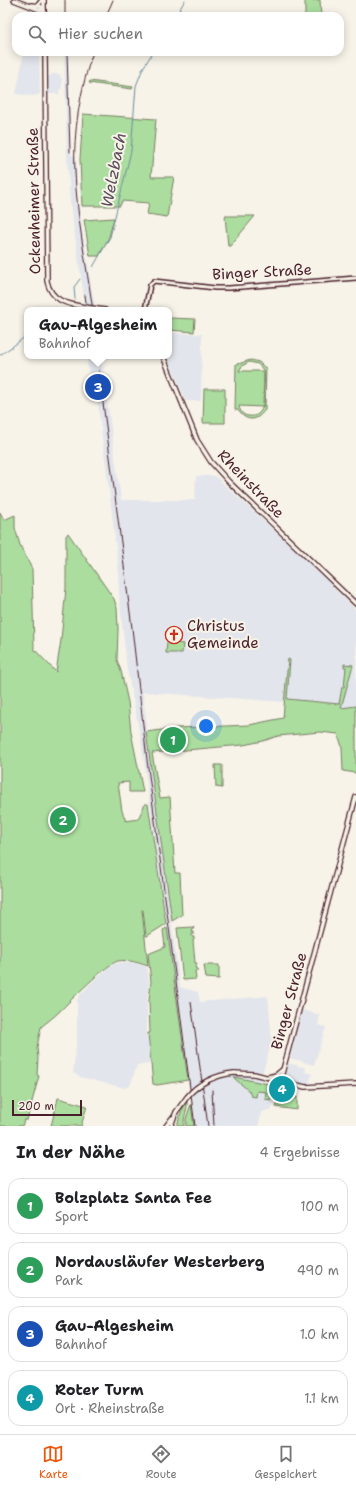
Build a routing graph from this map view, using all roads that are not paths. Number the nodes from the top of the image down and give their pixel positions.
1 (14, 0) edge
2 (43, 0) edge
3 (28, 5) junction
4 (37, 6) junction
5 (44, 10) junction
6 (45, 56) edge
7 (356, 278) edge
8 (85, 307) edge
9 (146, 307) edge
10 (164, 359) edge
11 (356, 604) edge
12 (356, 797) edge
13 (283, 1070) junction
14 (266, 1077) junction
15 (280, 1081) junction
16 (356, 1084) edge
17 (174, 1116) junction
18 (166, 1126) edge
19 (171, 1126) edge

1 - 3 main road
2 - 4 main road
2 - 5 main road
3 - 4 main road
3 - 5 main road
4 - 5 main road
6 - 8 main road, Ockenheimer Straße, bridge
7 - 9 street, Binger Straße
10 - 11 main road, Rheinstraße
12 - 13 main road, Binger Straße
13 - 14 main road
13 - 15 main road, Binger Straße
14 - 15 main road
14 - 17 main road, bridge
15 - 16 main road
17 - 18 main road
17 - 19 main road

